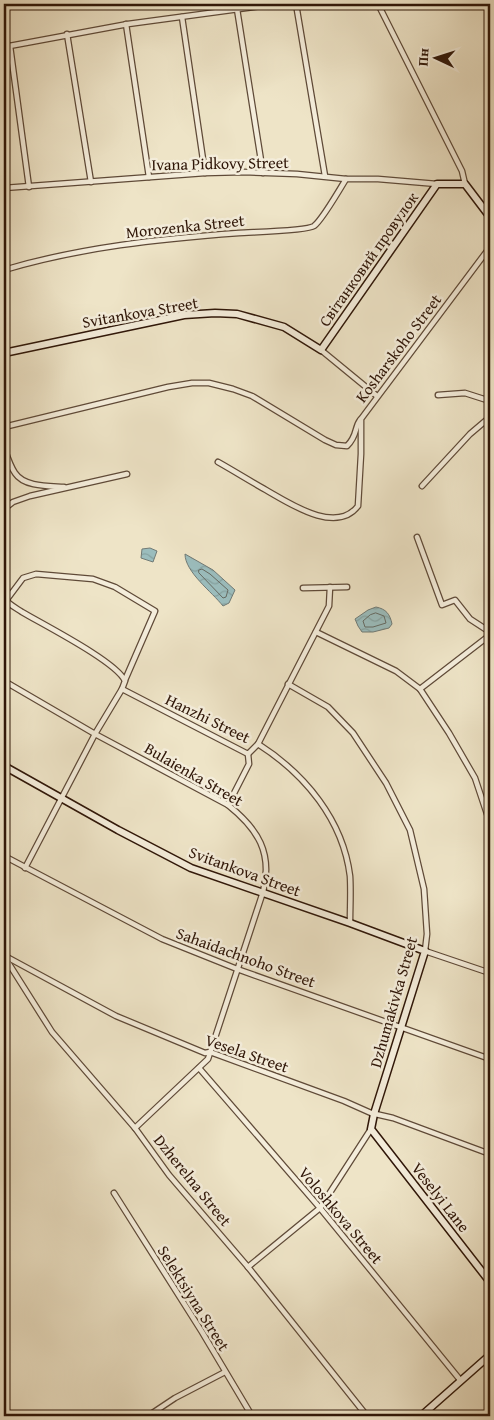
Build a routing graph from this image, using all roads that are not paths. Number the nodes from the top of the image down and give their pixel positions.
1 (276, 4) edge
2 (296, 4) edge
3 (378, 4) edge
4 (237, 9) junction
5 (182, 17) junction
6 (126, 24) junction
7 (67, 34) junction
8 (10, 46) junction
9 (4, 47) edge
10 (205, 173) junction
11 (263, 173) junction
12 (325, 176) junction
13 (150, 177) junction
14 (346, 179) junction
15 (91, 182) junction
16 (437, 184) junction
17 (465, 184) junction
18 (30, 187) junction
19 (4, 188) edge
20 (490, 217) edge
21 (490, 247) edge
22 (4, 270) edge
23 (321, 350) junction
24 (4, 353) edge
25 (438, 395) dead end
26 (378, 396) junction
27 (490, 401) edge
28 (490, 417) edge
29 (361, 419) junction
30 (4, 427) edge
31 (4, 447) edge
32 (218, 462) dead end
33 (127, 474) dead end
34 (422, 486) dead end
35 (68, 488) junction
36 (4, 508) edge
37 (417, 537) dead end
38 (347, 587) dead end
39 (303, 588) dead end
40 (330, 588) junction
41 (4, 601) edge
42 (316, 632) junction
43 (490, 633) edge
44 (4, 681) edge
45 (125, 681) junction
46 (288, 684) junction
47 (122, 689) junction
48 (420, 689) junction
49 (95, 734) junction
50 (258, 744) junction
51 (248, 754) junction
52 (4, 766) edge
53 (62, 798) junction
54 (228, 805) junction
55 (490, 823) edge
56 (4, 856) edge
57 (25, 868) junction
58 (262, 892) junction
59 (350, 923) junction
60 (424, 951) junction
61 (4, 955) edge
62 (237, 969) junction
63 (490, 973) edge
64 (401, 1026) junction
65 (210, 1052) junction
66 (490, 1059) edge
67 (199, 1068) junction
68 (374, 1114) junction
69 (136, 1128) junction
70 (371, 1129) junction
71 (490, 1154) edge
72 (114, 1193) dead end
73 (320, 1208) junction
74 (248, 1267) junction
75 (490, 1282) edge
76 (490, 1355) edge
77 (225, 1372) junction
78 (461, 1381) junction
79 (148, 1416) edge
80 (252, 1416) edge
81 (368, 1416) edge
82 (421, 1416) edge

1 - 4 street
2 - 12 street
3 - 17 street
4 - 5 street
4 - 11 street
5 - 6 street
5 - 10 street
6 - 7 street
6 - 13 street
7 - 8 street
7 - 15 street
8 - 9 street
8 - 18 street
10 - 11 street, Ivana Pidkovy Street
10 - 13 street, Ivana Pidkovy Street
11 - 12 street, Ivana Pidkovy Street
12 - 14 street, Ivana Pidkovy Street
13 - 15 street, Ivana Pidkovy Street
14 - 16 street, Ivana Pidkovy Street
14 - 22 street, Morozenka Street
15 - 18 street, Ivana Pidkovy Street
16 - 17 street
16 - 23 street, Світанковий провулок
17 - 20 street
18 - 19 street, Ivana Pidkovy Street
21 - 26 street, Kosharskoho Street
23 - 24 street, Svitankova Street
23 - 26 street, Svitankova Street
25 - 27 street
26 - 29 street, Kosharskoho Street
28 - 34 street
29 - 30 street
29 - 32 street, Kosharskoho Street
31 - 35 street
33 - 35 street
35 - 36 street
37 - 43 street
38 - 40 street
39 - 40 street
40 - 42 street
41 - 45 street
41 - 45 street
42 - 46 street
42 - 48 street
43 - 48 street
44 - 49 street, Bulaienka Street
45 - 47 street
46 - 50 street
46 - 60 street, Dzhumakivka Street
47 - 49 street
47 - 51 street, Hanzhi Street
48 - 55 street
49 - 53 street
49 - 54 street, Bulaienka Street
50 - 51 street, Hanzhi Street
50 - 59 street, Hanzhi Street
51 - 54 street
52 - 53 street, Svitankova Street
53 - 57 street
53 - 58 street, Svitankova Street
54 - 58 street, Bulaienka Street
56 - 57 street, Sahaidachnoho Street
57 - 62 street, Sahaidachnoho Street
58 - 59 street, Svitankova Street
58 - 62 street, Bulaienka Street
59 - 60 street, Svitankova Street
60 - 63 street, Svitankova Street
60 - 64 street, Dzhumakivka Street
61 - 65 street, Vesela Street
61 - 69 street, Dzherelna Street
62 - 64 street, Sahaidachnoho Street
62 - 65 street, Bulaienka Street
64 - 66 street, Sahaidachnoho Street
64 - 68 street, Dzhumakivka Street
65 - 67 street, Bulaienka Street
65 - 68 street, Vesela Street
67 - 69 street, Bulaienka Street
67 - 73 street, Voloshkova Street
68 - 70 street, Dzhumakivka Street
68 - 71 street, Vesela Street
69 - 74 street, Dzherelna Street
70 - 73 street, Dzhumakivka Street
70 - 75 street, Veselyi Lane
72 - 77 street, Selektsiyna Street
73 - 74 street, Dzhumakivka Street
73 - 78 street, Voloshkova Street
74 - 81 street, Dzherelna Street
76 - 78 street
77 - 79 street
77 - 80 street, Selektsiyna Street
78 - 82 street

